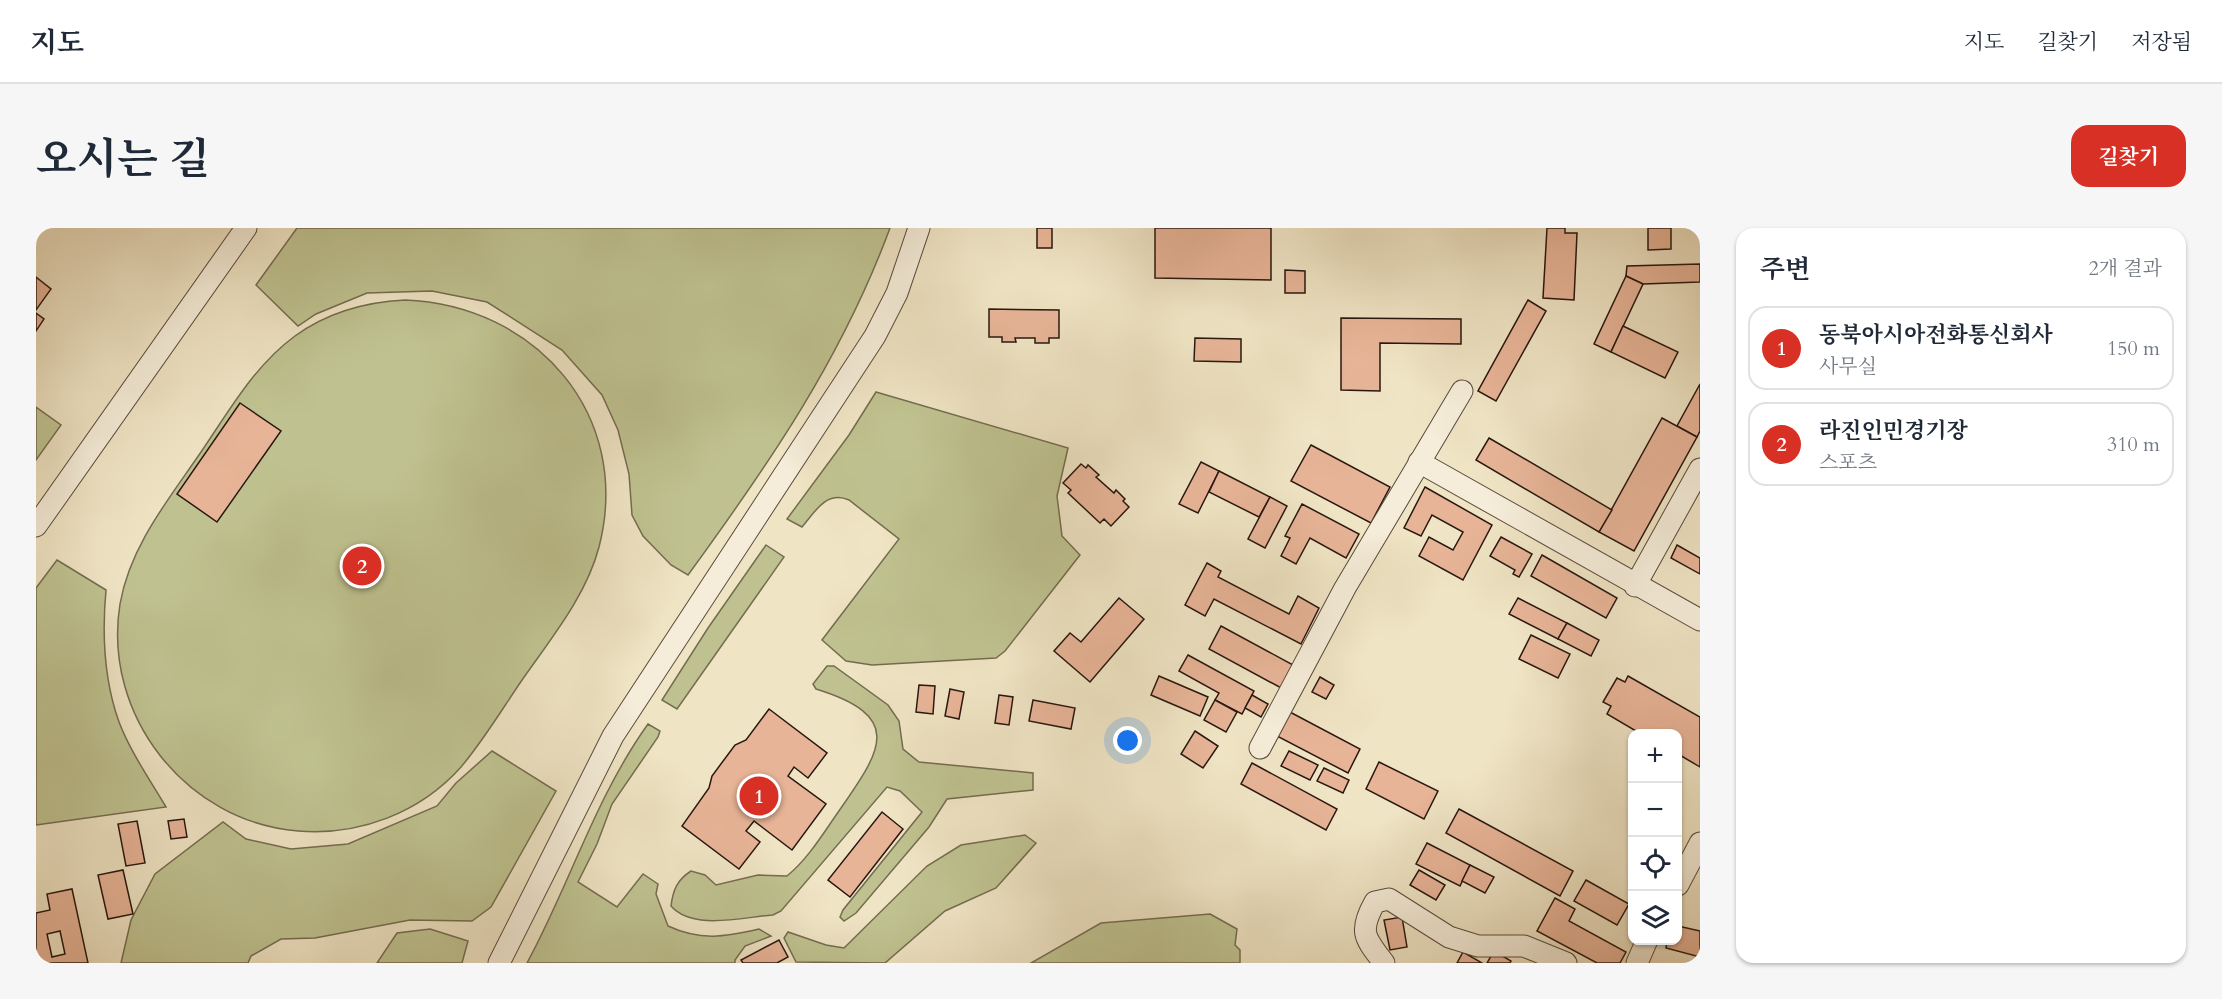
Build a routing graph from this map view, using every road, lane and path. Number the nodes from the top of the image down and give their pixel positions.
1 (246, 228) edge
2 (919, 228) edge
3 (1462, 391) dead end
4 (1419, 462) junction
5 (1700, 469) edge
6 (36, 526) edge
7 (1635, 586) junction
8 (1700, 620) edge
9 (1260, 748) dead end
10 (1700, 843) edge
11 (1682, 876) edge
12 (1645, 945) edge
13 (499, 963) edge
14 (1384, 963) edge
15 (1566, 963) edge
16 (1636, 963) edge

1 - 6 street
2 - 13 street
3 - 4 street
4 - 7 street
4 - 9 street
5 - 7 street
7 - 8 street
10 - 11 street
12 - 16 street
14 - 15 street

